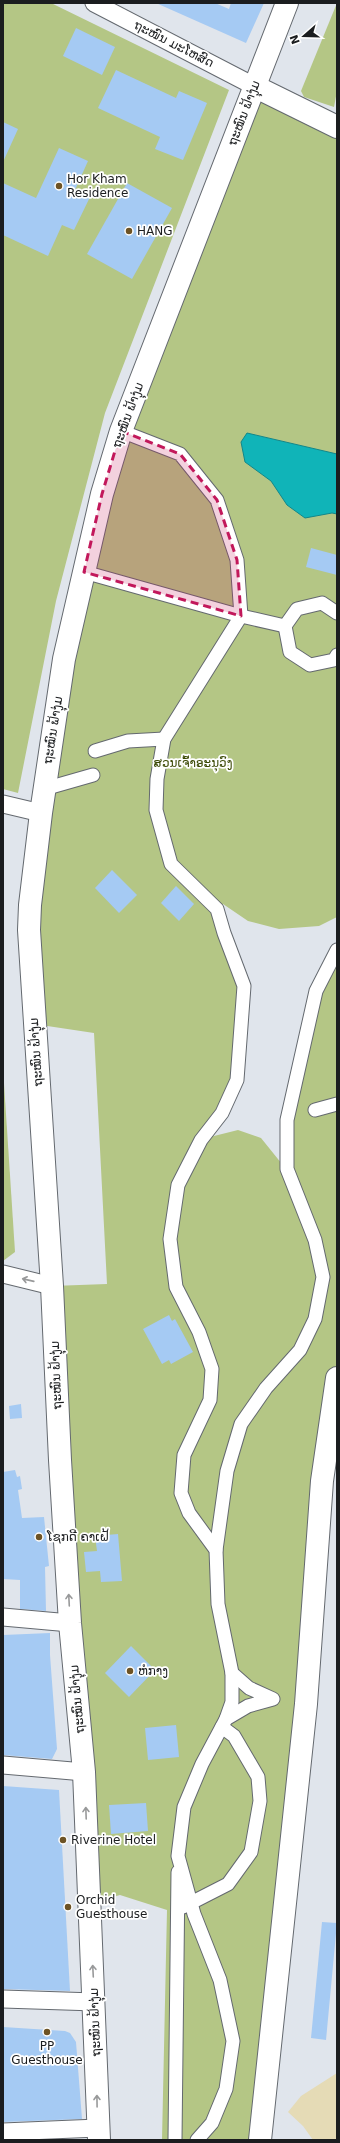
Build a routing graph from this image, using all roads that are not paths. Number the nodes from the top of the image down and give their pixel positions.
1 (94, 3) edge
2 (287, 3) edge
3 (254, 86) junction
4 (337, 126) edge
5 (121, 431) junction
6 (84, 572) junction
7 (337, 613) edge
8 (241, 616) junction
9 (285, 626) junction
10 (337, 655) edge
11 (164, 739) junction
12 (95, 751) dead end
13 (93, 775) dead end
14 (44, 789) junction
15 (3, 804) edge
16 (41, 813) junction
17 (337, 950) edge
18 (337, 1104) edge
19 (315, 1110) dead end
20 (3, 1274) edge
21 (52, 1286) junction
22 (337, 1378) edge
23 (216, 1550) junction
24 (3, 1617) edge
25 (70, 1623) junction
26 (232, 1673) junction
27 (224, 1723) junction
28 (3, 1765) edge
29 (84, 1772) junction
30 (178, 1856) junction
31 (191, 1904) junction
32 (177, 1909) junction
33 (3, 1999) edge
34 (95, 2002) junction
35 (3, 2132) edge
36 (99, 2134) edge
37 (175, 2140) edge
38 (197, 2140) edge
39 (260, 2140) edge

1 - 3 street, ຖະໜົນ ມະໂຫສົດ
2 - 3 street, ຖະໝົນ ຟ້າງຸ່ມ
3 - 4 street
3 - 5 street, ຖະໝົນ ຟ້າງຸ່ມ
5 - 6 street, ຖະໝົນ ຟ້າງຸ່ມ
5 - 8 street
6 - 8 street
6 - 14 street, ຖະໝົນ ຟ້າງຸ່ມ
7 - 9 street
8 - 9 street
8 - 11 street
9 - 10 street
11 - 12 street
11 - 23 street
13 - 14 street
14 - 16 street, ຖະໝົນ ຟ້າງຸ່ມ
15 - 16 street
16 - 21 street, ຖະໝົນ ຟ້າງຸ່ມ
17 - 23 street
18 - 19 street
21 -> 20 street
25 -> 21 street, ຖະໝົນ ຟ້າງຸ່ມ
22 - 39 street
23 - 26 street
24 - 25 street
25 - 29 street, ຖະໝົນ ຟ້າງຸ່ມ
26 - 27 street
26 - 27 street
27 - 30 street
27 - 31 street
28 - 29 street
34 -> 29 street, ຖະໝົນ ຟ້າງຸ່ມ
30 - 31 street
30 - 32 street
31 - 32 street
31 - 38 street
32 - 37 street
33 - 34 street
36 -> 34 street, ຖະໝົນ ຟ້າງຸ່ມ
35 - 36 street

